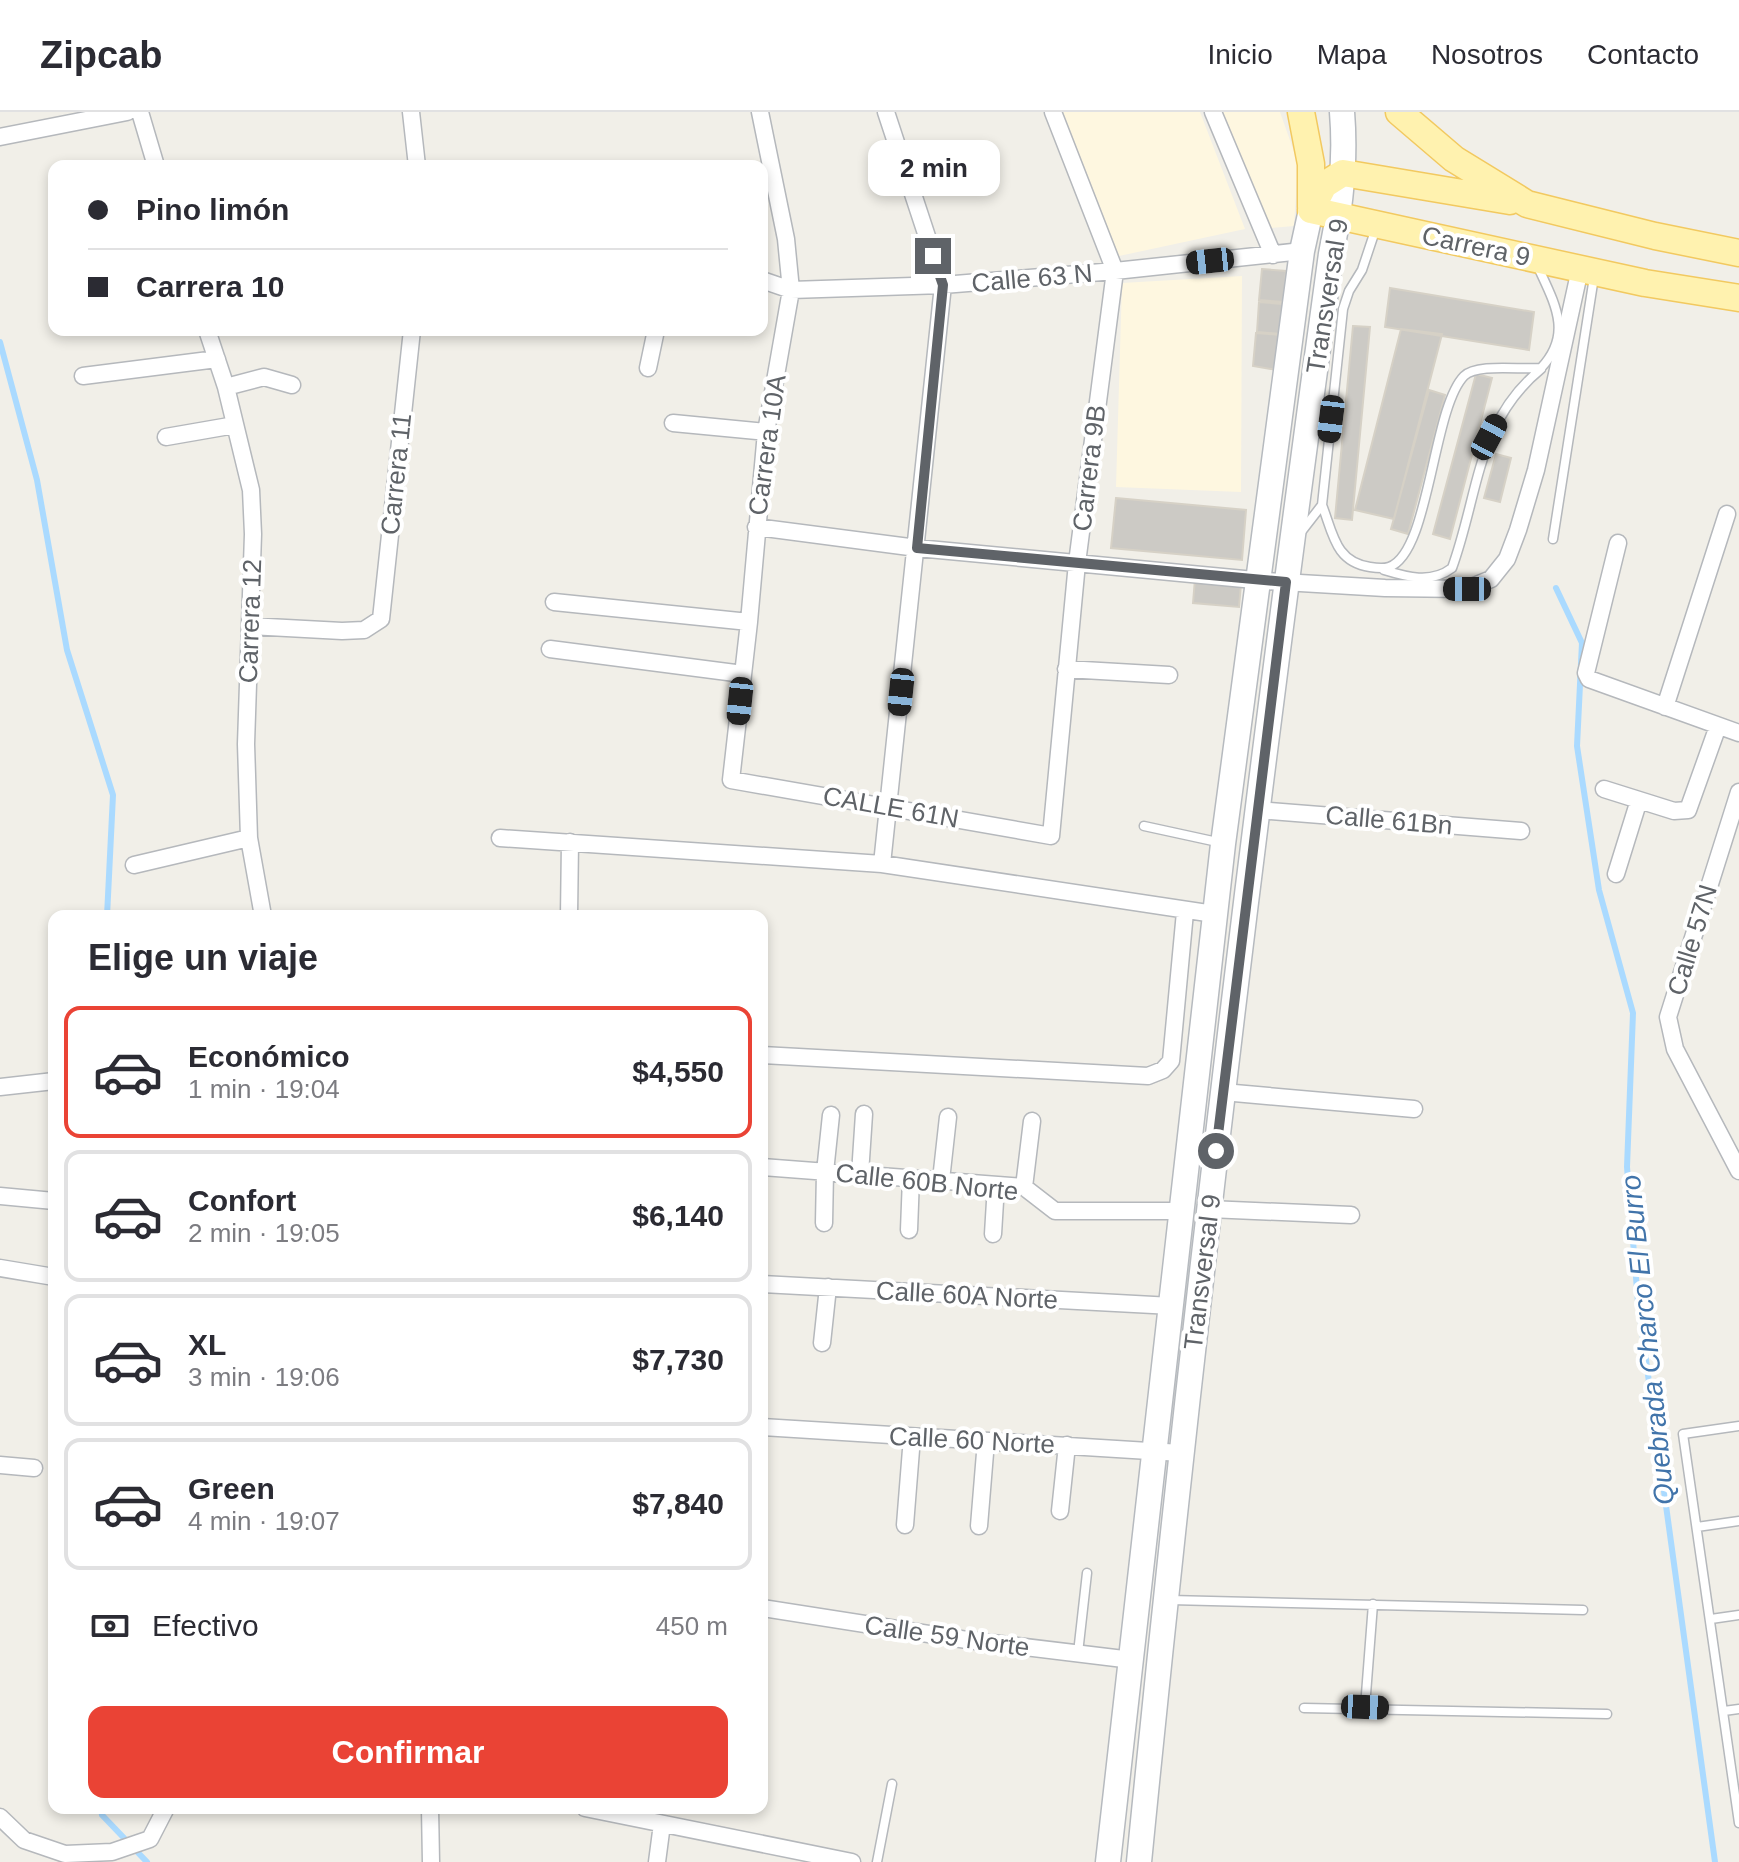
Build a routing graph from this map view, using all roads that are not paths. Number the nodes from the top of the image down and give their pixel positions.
1 (127, 112) edge
2 (140, 112) edge
3 (411, 112) edge
4 (760, 112) edge
5 (886, 112) edge
6 (1053, 112) edge
7 (1213, 112) edge
8 (1301, 112) edge
9 (1342, 112) edge
10 (1399, 112) edge
11 (0, 137) edge
12 (154, 160) edge
13 (416, 160) edge
14 (1343, 173) junction
15 (1527, 204) junction
16 (1311, 210) junction
17 (1339, 217) junction
18 (1377, 225) junction
19 (1302, 251) junction
20 (1739, 253) edge
21 (1273, 255) junction
22 (1534, 259) junction
23 (1115, 271) junction
24 (1588, 271) junction
25 (768, 282) edge
26 (943, 285) junction
27 (791, 290) junction
28 (1739, 298) edge
29 (209, 336) edge
30 (411, 336) edge
31 (655, 336) edge
32 (217, 359) junction
33 (648, 368) dead end
34 (1541, 368) junction
35 (83, 376) dead end
36 (292, 385) dead end
37 (226, 387) junction
38 (673, 423) dead end
39 (235, 425) junction
40 (766, 432) junction
41 (166, 437) dead end
42 (1322, 505) junction
43 (1727, 514) dead end
44 (756, 527) junction
45 (1553, 539) dead end
46 (1618, 543) dead end
47 (917, 548) junction
48 (1290, 549) junction
49 (1077, 563) junction
50 (1379, 568) junction
51 (1258, 580) junction
52 (1286, 582) junction
53 (554, 602) dead end
54 (749, 622) junction
55 (250, 626) junction
56 (550, 649) dead end
57 (1066, 669) junction
58 (743, 674) junction
59 (1169, 675) dead end
60 (1665, 707) junction
61 (1718, 726) junction
62 (1739, 733) edge
63 (731, 780) joint
64 (1604, 789) dead end
65 (1739, 792) edge
66 (1639, 800) junction
67 (889, 806) junction
68 (1257, 810) junction
69 (1144, 826) dead end
70 (1521, 831) dead end
71 (1051, 836) joint
72 (249, 838) junction
73 (500, 838) dead end
74 (570, 842) junction
75 (1223, 844) junction
76 (882, 864) junction
77 (134, 865) dead end
78 (1616, 874) dead end
79 (262, 910) edge
80 (569, 910) edge
81 (1185, 912) junction
82 (1214, 914) junction
83 (768, 1055) edge
84 (48, 1082) edge
85 (0, 1087) edge
86 (1223, 1092) junction
87 (1414, 1109) dead end
88 (864, 1114) dead end
89 (831, 1115) dead end
90 (948, 1117) dead end
91 (1032, 1121) dead end
92 (768, 1167) edge
93 (1739, 1171) edge
94 (825, 1172) junction
95 (860, 1174) junction
96 (911, 1178) junction
97 (941, 1180) junction
98 (996, 1185) junction
99 (1024, 1187) junction
100 (0, 1196) edge
101 (48, 1200) edge
102 (1209, 1209) junction
103 (1182, 1211) junction
104 (1351, 1215) dead end
105 (824, 1223) dead end
106 (909, 1230) dead end
107 (993, 1234) dead end
108 (0, 1268) edge
109 (48, 1276) edge
110 (768, 1284) edge
111 (828, 1287) junction
112 (1172, 1306) junction
113 (822, 1343) dead end
114 (1739, 1426) edge
115 (768, 1427) edge
116 (912, 1437) junction
117 (986, 1441) junction
118 (1067, 1445) junction
119 (1155, 1451) junction
120 (1181, 1453) junction
121 (0, 1465) edge
122 (34, 1468) dead end
123 (1060, 1511) dead end
124 (1739, 1521) edge
125 (905, 1525) dead end
126 (979, 1526) dead end
127 (1697, 1527) junction
128 (1087, 1573) dead end
129 (1165, 1600) junction
130 (1373, 1604) junction
131 (768, 1609) edge
132 (1583, 1610) dead end
133 (1739, 1615) edge
134 (1711, 1619) junction
135 (1078, 1654) junction
136 (1132, 1660) junction
137 (1365, 1707) junction
138 (1304, 1708) dead end
139 (1739, 1709) edge
140 (1724, 1711) junction
141 (1607, 1714) dead end
142 (892, 1784) dead end
143 (1738, 1804) edge
144 (163, 1814) edge
145 (430, 1814) edge
146 (625, 1814) edge
147 (0, 1817) edge
148 (651, 1818) edge
149 (1739, 1823) edge
150 (431, 1862) edge
151 (657, 1862) edge
152 (852, 1862) edge
153 (877, 1862) edge
154 (1108, 1862) edge
155 (1139, 1862) edge

1 - 11 street
2 - 12 street
3 - 13 street
4 - 27 street, Carrera 10A
5 - 26 street
6 - 23 street, Carrera 9B
7 - 21 street
8 - 16 main road
9 - 14 main road, Transversal 9
10 - 15 main road, Carrera 9
14 - 15 main road
14 - 16 main road
14 - 17 main road, Transversal 9
15 - 20 main road, Carrera 9
16 - 17 main road, Carrera 9
16 - 19 main road, Transversal 9
17 - 18 main road, Carrera 9
17 - 48 main road, Transversal 9
18 - 22 main road, Carrera 9
18 - 42 lane
19 - 21 street, Calle 63 N
19 - 51 main road, Transversal 9
21 - 23 street, Calle 63 N
22 - 24 main road, Carrera 9
22 - 34 lane
23 - 26 street, Calle 63 N
23 - 49 street, Carrera 9B
24 - 28 main road, Carrera 9
24 - 45 lane
24 - 52 street
25 - 27 street, Calle 63 N
26 - 27 street, Calle 63 N
26 - 47 street
27 - 40 street, Carrera 10A
29 - 32 street, Carrera 12
30 - 55 street, Carrera 11
31 - 33 street
32 - 35 street
32 - 37 street, Carrera 12
34 - 50 lane
34 - 50 lane
36 - 37 street
37 - 39 street, Carrera 12
38 - 40 street
39 - 41 street
39 - 55 street, Carrera 12
40 - 44 street, Carrera 10A
42 - 48 lane
42 - 50 lane
43 - 60 street
44 - 47 street
44 - 54 street, Carrera 10A
46 - 60 street
47 - 49 street
47 - 67 street
48 - 52 main road, Transversal 9
49 - 51 street
49 - 57 street, Carrera 9B
51 - 52 street
51 - 75 main road, Transversal 9
52 - 68 main road, Transversal 9
53 - 54 street
54 - 58 street, Carrera 10A
55 - 72 street, Carrera 12
56 - 58 street
57 - 59 street
57 - 71 street, Carrera 9B
58 - 63 street, Carrera 10A
60 - 61 street
61 - 62 street
61 - 66 street
63 - 67 street, CALLE 61N
64 - 66 street
65 - 93 street, Calle 57N
66 - 78 street
67 - 71 street, CALLE 61N
67 - 76 street
68 - 70 street, Calle 61Bn
68 - 86 main road, Transversal 9
69 - 75 lane
72 - 77 street
72 - 79 street, Carrera 12
73 - 74 street
74 - 76 street
74 - 80 street
75 - 82 main road, Transversal 9
76 - 81 street
81 - 82 street
81 - 83 street
82 - 103 main road, Transversal 9
84 - 85 street
86 - 87 street
86 - 102 main road, Transversal 9
88 - 95 street
89 - 94 street
90 - 97 street
91 - 99 street
92 - 94 street, Calle 60B Norte
94 - 95 street, Calle 60B Norte
94 - 105 street
95 - 96 street, Calle 60B Norte
96 - 97 street, Calle 60B Norte
96 - 106 street
97 - 98 street, Calle 60B Norte
98 - 99 street, Calle 60B Norte
98 - 107 street
99 - 103 street, Calle 60B Norte
100 - 101 street
102 - 104 street
102 - 120 main road, Transversal 9
103 - 112 main road, Transversal 9
108 - 109 street
110 - 111 street, Calle 60A Norte
111 - 112 street, Calle 60A Norte
111 - 113 street
112 - 119 main road, Transversal 9
114 - 127 lane
115 - 116 street, Calle 60 Norte
116 - 117 street, Calle 60 Norte
116 - 125 street
117 - 118 street, Calle 60 Norte
117 - 126 street
118 - 119 street, Calle 60 Norte
118 - 123 street
119 - 120 street, Calle 60 Norte
119 - 136 main road, Transversal 9
120 - 129 main road, Transversal 9
121 - 122 street
124 - 127 lane
127 - 134 lane
128 - 135 lane
129 - 130 lane
129 - 155 main road, Transversal 9
130 - 132 lane
130 - 137 lane
131 - 135 street, Calle 59 Norte
133 - 134 lane
134 - 140 lane
135 - 136 street, Calle 59 Norte
136 - 154 main road, Transversal 9
137 - 138 lane
137 - 141 lane
139 - 140 lane
140 - 143 lane
142 - 153 lane
143 - 149 lane
144 - 147 street
145 - 150 street
146 - 148 street
148 - 151 street
148 - 152 street

